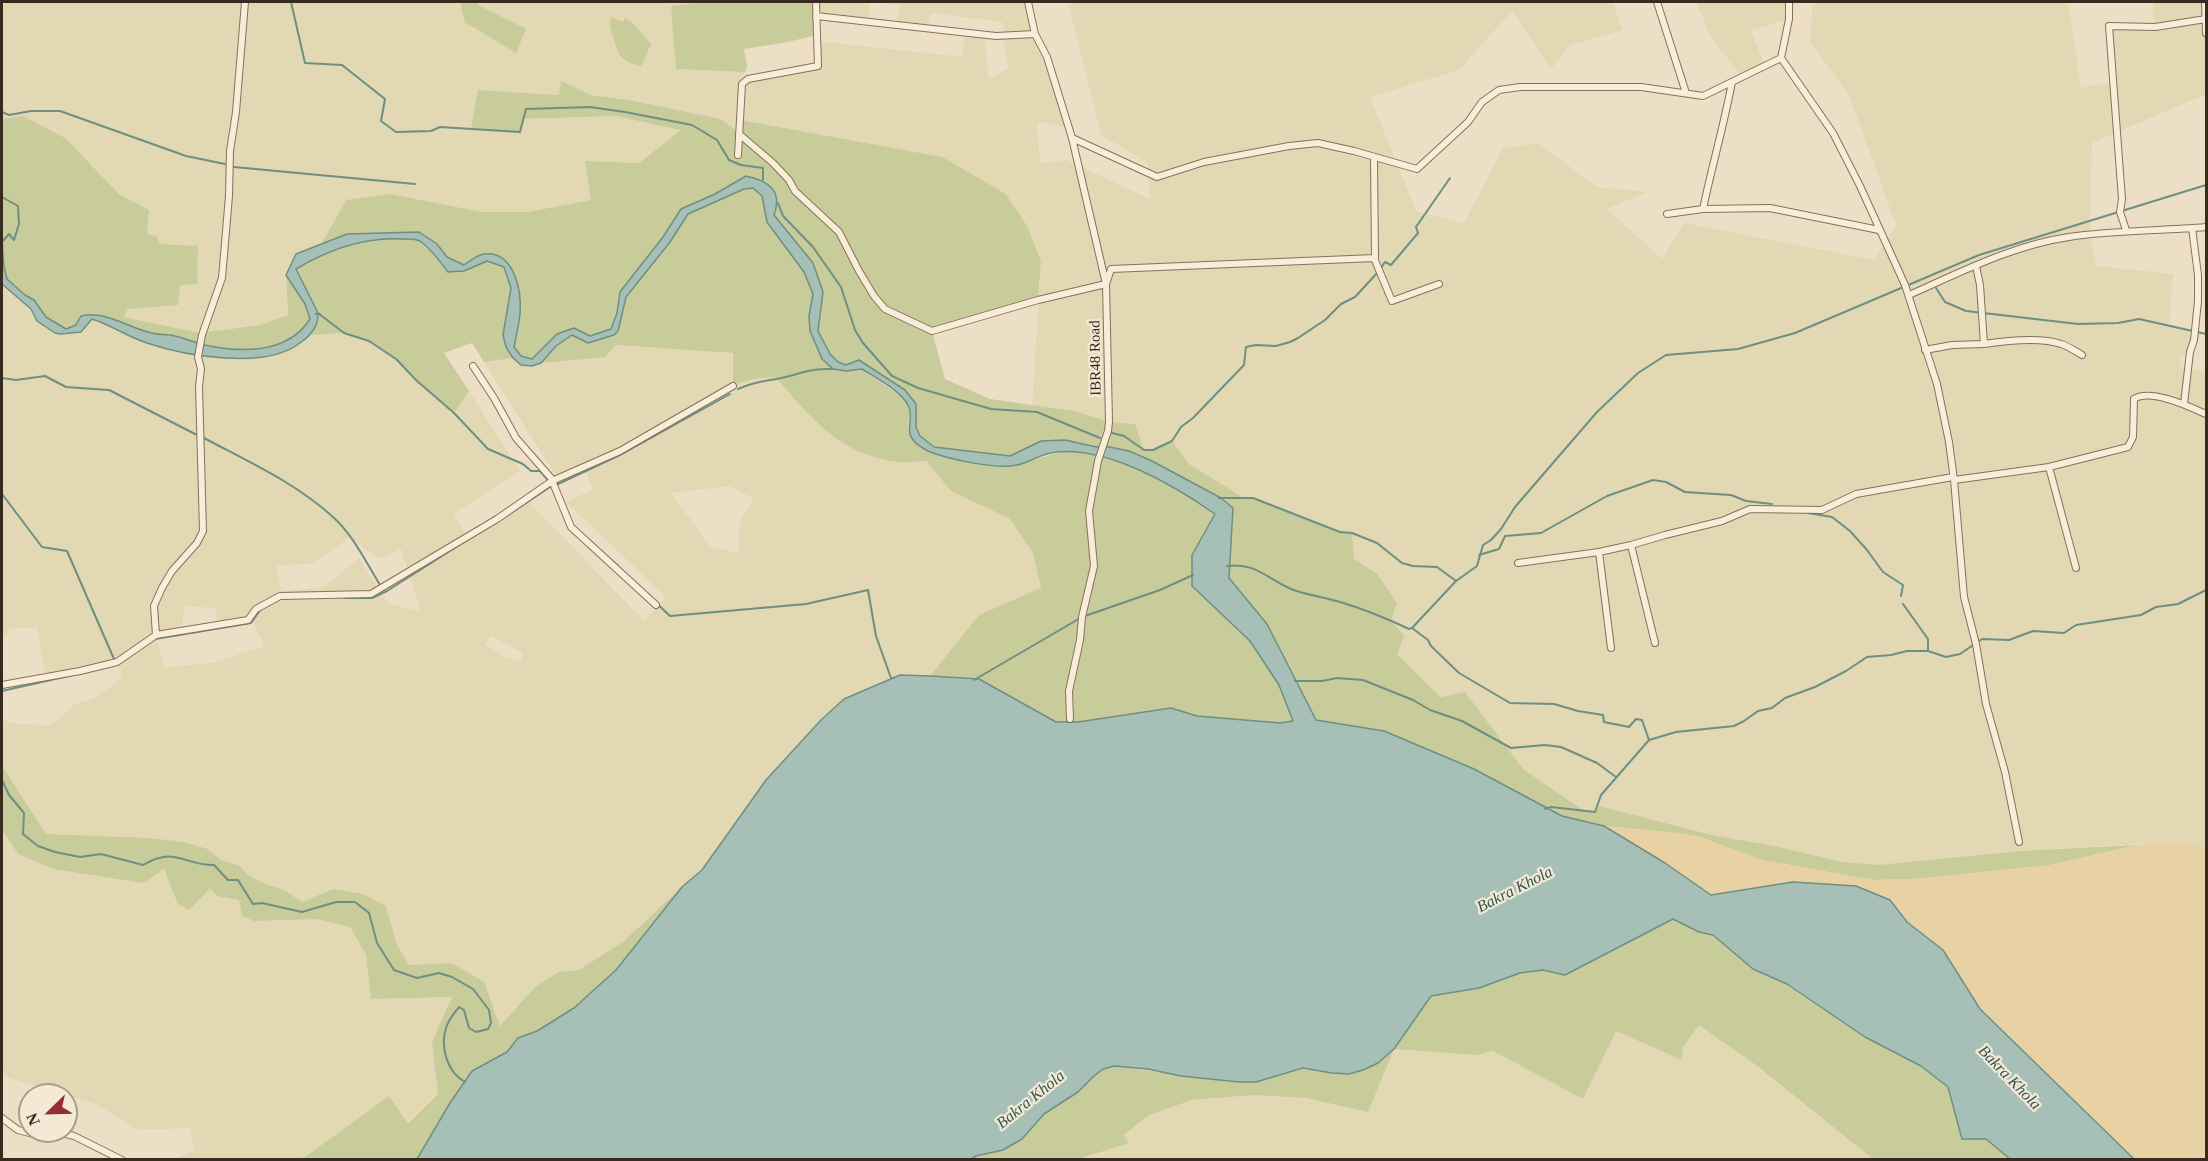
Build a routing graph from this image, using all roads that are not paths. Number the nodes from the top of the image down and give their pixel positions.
1 (245, 2) edge
2 (816, 2) edge
3 (1028, 2) edge
4 (1657, 2) edge
5 (1790, 2) edge
6 (2205, 2) edge
7 (816, 16) junction
8 (2206, 19) edge
9 (2206, 33) edge
10 (1035, 34) junction
11 (1781, 58) junction
12 (1732, 82) junction
13 (1686, 93) junction
14 (739, 134) junction
15 (1072, 138) junction
16 (738, 155) dead end
17 (1374, 157) junction
18 (1703, 209) junction
19 (1667, 214) dead end
20 (2206, 227) edge
21 (2192, 228) junction
22 (1879, 230) junction
23 (2126, 230) junction
24 (1374, 258) junction
25 (1976, 266) junction
26 (1106, 284) junction
27 (1439, 284) dead end
28 (1908, 295) junction
29 (1984, 344) junction
30 (1925, 350) junction
31 (2082, 355) dead end
32 (472, 366) dead end
33 (733, 386) dead end
34 (2184, 404) junction
35 (2206, 414) edge
36 (2049, 467) junction
37 (1953, 478) junction
38 (552, 482) junction
39 (1631, 545) junction
40 (1599, 552) junction
41 (1518, 563) dead end
42 (2076, 568) dead end
43 (656, 604) dead end
44 (156, 635) junction
45 (1655, 643) dead end
46 (1611, 648) dead end
47 (2, 685) edge
48 (1070, 719) dead end
49 (2019, 842) dead end
50 (2, 1118) edge
51 (122, 1160) edge

1 - 44 street
2 - 7 street
3 - 10 street, IBR48 Road
4 - 13 street
5 - 11 street
6 - 8 street
7 - 10 street
7 - 14 street
8 - 9 street
8 - 23 street
10 - 15 street, IBR48 Road
11 - 12 street
11 - 22 street
12 - 13 street
12 - 18 street
13 - 17 street
14 - 16 street
14 - 26 street
15 - 17 street
15 - 26 street, IBR48 Road
17 - 24 street
18 - 19 street
18 - 22 street
20 - 21 street
21 - 23 street
21 - 34 street
22 - 28 street
23 - 25 street
24 - 26 street
24 - 27 street
25 - 28 street
25 - 29 street
26 - 48 street, IBR48 Road
28 - 30 street
29 - 30 street
29 - 31 street
30 - 37 street
32 - 38 street
33 - 38 street
34 - 35 street
34 - 36 street
36 - 37 street
36 - 42 street
37 - 39 street
37 - 49 street
38 - 43 street
38 - 44 street
39 - 40 street
39 - 45 street
40 - 41 street
40 - 46 street
44 - 47 street
50 - 51 street

